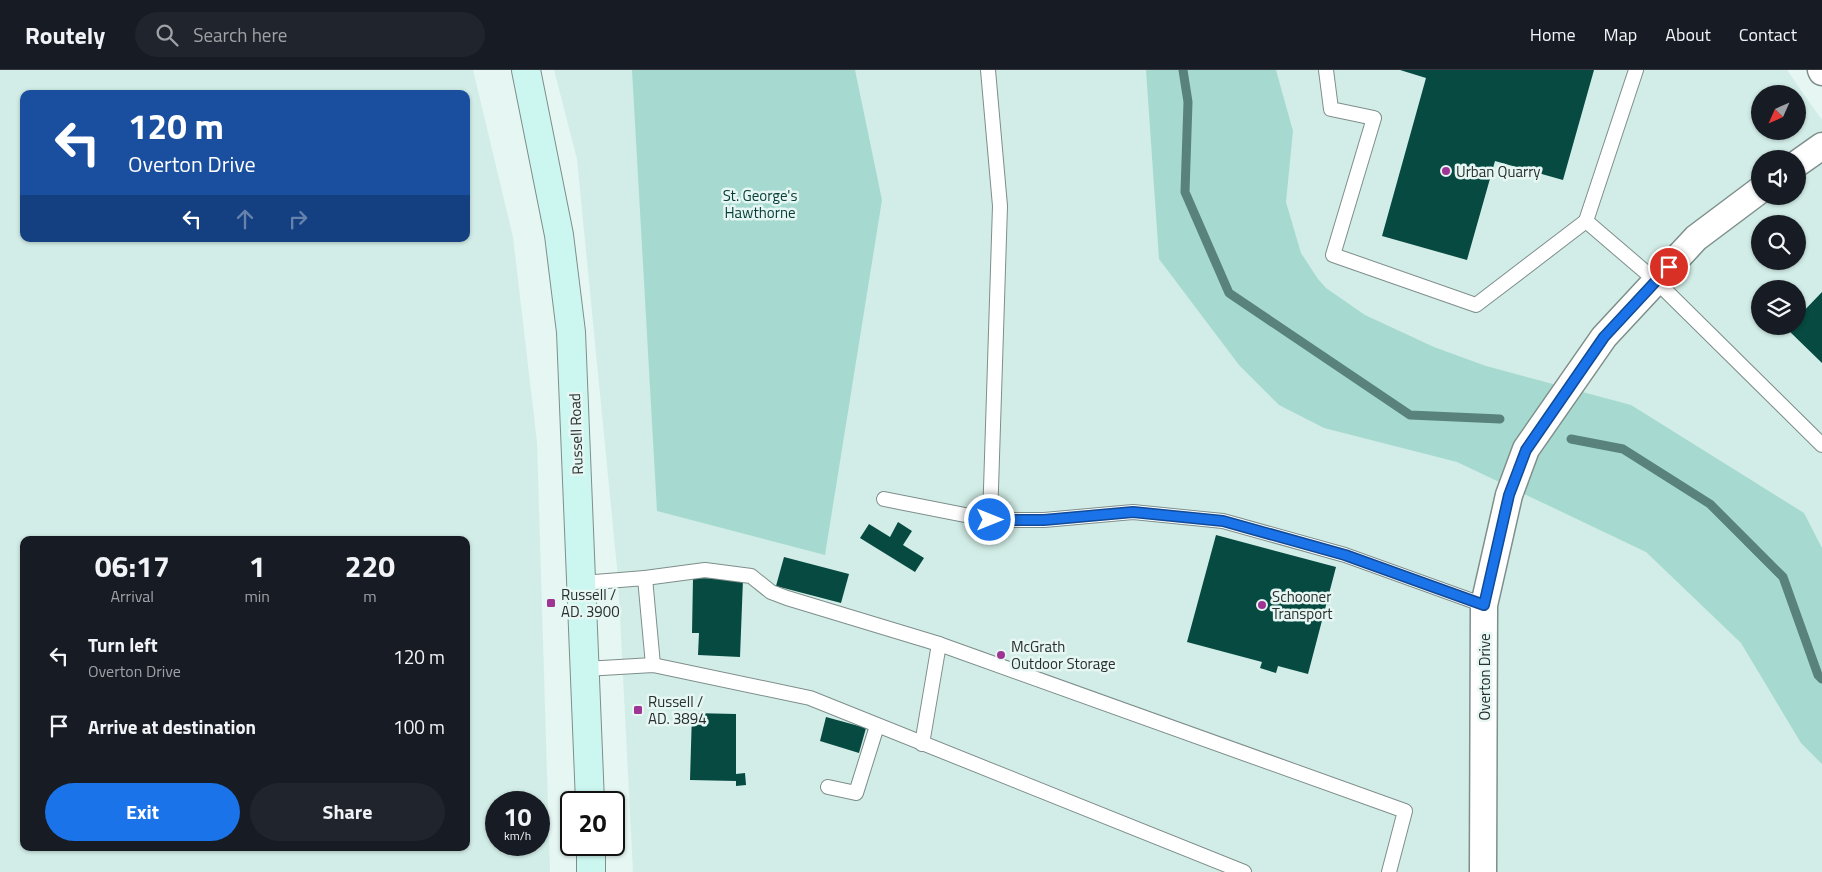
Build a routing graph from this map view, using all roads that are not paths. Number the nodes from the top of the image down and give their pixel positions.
1 (526, 70) edge
2 (988, 70) edge
3 (1326, 70) edge
4 (1636, 70) edge
5 (1822, 146) edge
6 (1806, 157) edge
7 (1751, 197) edge
8 (1586, 221) junction
9 (1656, 282) junction
10 (1822, 445) edge
11 (884, 499) dead end
12 (990, 520) junction
13 (645, 578) junction
14 (582, 583) junction
15 (1484, 605) junction
16 (939, 644) junction
17 (653, 665) junction
18 (585, 670) junction
19 (877, 726) junction
20 (922, 744) junction
21 (828, 787) dead end
22 (590, 791) edge
23 (591, 856) edge
24 (591, 872) edge
25 (1244, 872) edge
26 (1389, 872) edge
27 (1483, 872) edge

1 - 14 main road, Russell Road
2 - 12 lane
3 - 8 lane
4 - 8 lane
5 - 6 street
7 - 9 street, Overton Drive
8 - 9 lane
9 - 10 lane
9 - 15 street, Overton Drive
11 - 12 lane
12 - 15 lane
13 - 14 lane
13 - 16 lane
13 - 17 lane
14 - 18 main road, Russell Road
15 - 27 street, Overton Drive
16 - 20 lane
16 - 26 lane
17 - 18 lane
17 - 19 lane
18 - 22 main road, Russell Road
19 - 20 lane
19 - 21 lane
20 - 25 lane
23 - 24 main road

